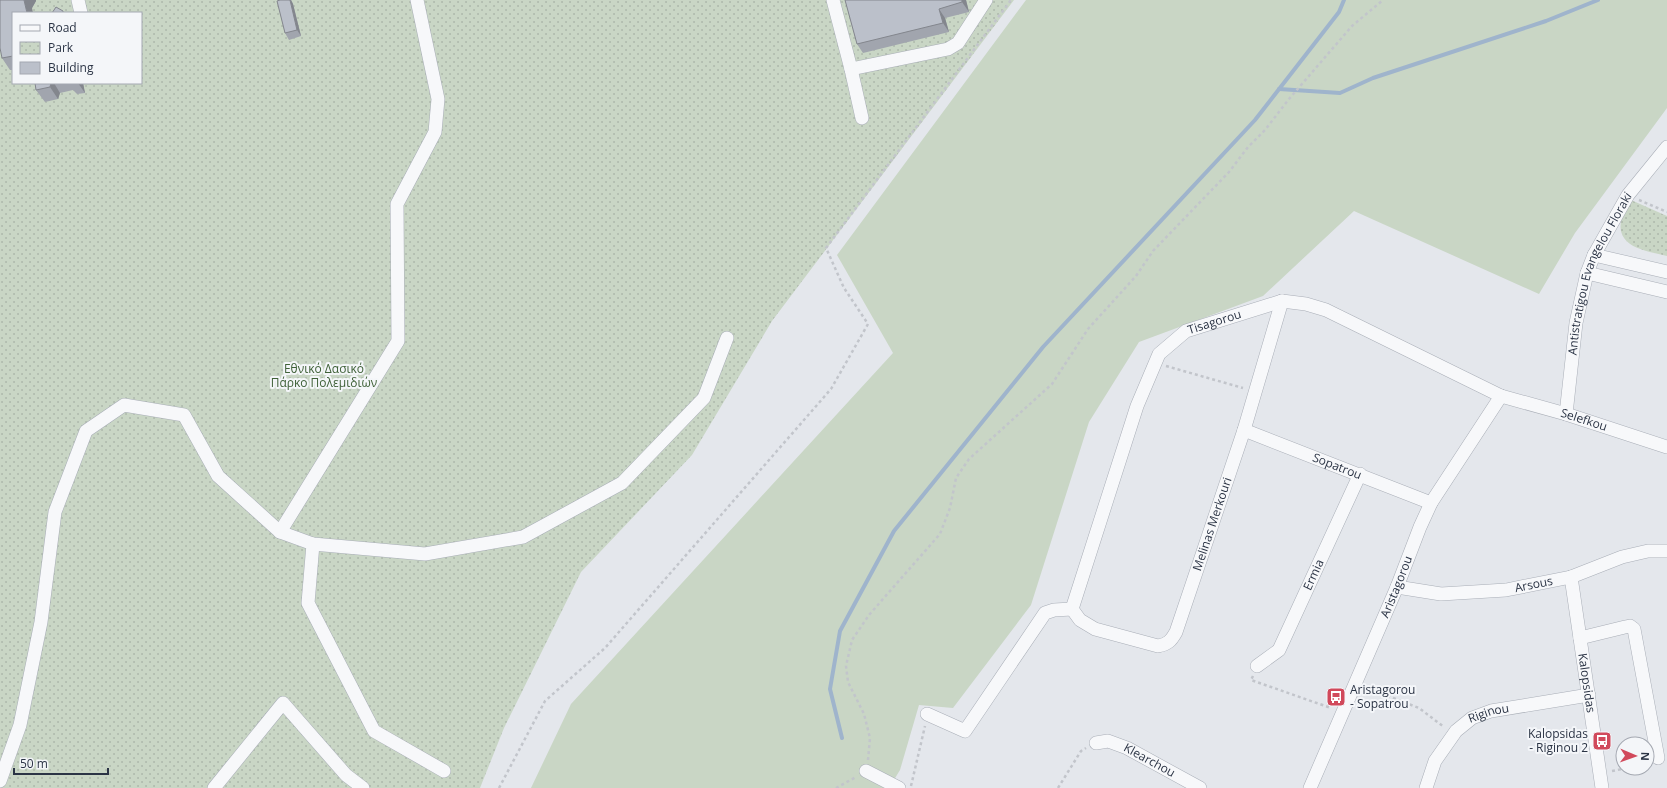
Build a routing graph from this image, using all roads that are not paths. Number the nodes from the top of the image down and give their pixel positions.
1 (78, 0) edge
2 (417, 0) edge
3 (833, 0) edge
4 (986, 0) edge
5 (81, 12) edge
6 (852, 69) junction
7 (862, 118) dead end
8 (1667, 147) edge
9 (1594, 255) junction
10 (1667, 272) edge
11 (1587, 273) junction
12 (1667, 292) edge
13 (1282, 301) junction
14 (727, 338) dead end
15 (1501, 396) junction
16 (1566, 414) junction
17 (1244, 430) junction
18 (1667, 447) edge
19 (1360, 474) junction
20 (1431, 503) junction
21 (280, 532) junction
22 (313, 544) junction
23 (1667, 551) edge
24 (1571, 577) junction
25 (1397, 587) junction
26 (1072, 609) junction
27 (1580, 638) junction
28 (1257, 666) road end
29 (1589, 695) junction
30 (927, 714) road end
31 (1096, 743) road end
32 (1658, 758) dead end
33 (866, 770) road end
34 (444, 771) dead end
35 (0, 782) edge
36 (214, 788) edge
37 (364, 788) edge
38 (899, 788) edge
39 (1200, 788) edge
40 (1310, 788) edge
41 (1426, 788) edge
42 (1602, 788) edge

1 - 5 street
2 - 21 street
3 - 6 street
4 - 6 street
6 - 7 street
8 - 9 street, Antistratigou Evangelou Floraki
9 - 10 street
9 - 11 street, Antistratigou Evangelou Floraki
11 - 12 street
11 - 16 street, Antistratigou Evangelou Floraki
13 - 15 street, Tisagorou
13 - 17 street, Melinas Merkouri
13 - 26 street, Tisagorou
14 - 22 street
15 - 16 street, Selefkou
15 - 20 street, Aristagorou
16 - 18 street, Selefkou
17 - 19 street, Sopatrou
17 - 26 street, Melinas Merkouri
19 - 20 street, Sopatrou
19 - 28 street, Ermia
20 - 25 street, Aristagorou
21 - 22 street
21 - 35 street
22 - 34 street
23 - 24 street, Arsous
24 - 25 street, Arsous
24 - 27 street, Kalopsidas
25 - 40 street, Aristagorou
26 - 30 street
27 - 29 street, Kalopsidas
27 - 32 street
29 - 41 street, Riginou
29 - 42 street, Kalopsidas
31 - 39 street, Klearchou
33 - 38 street
36 - 37 street

